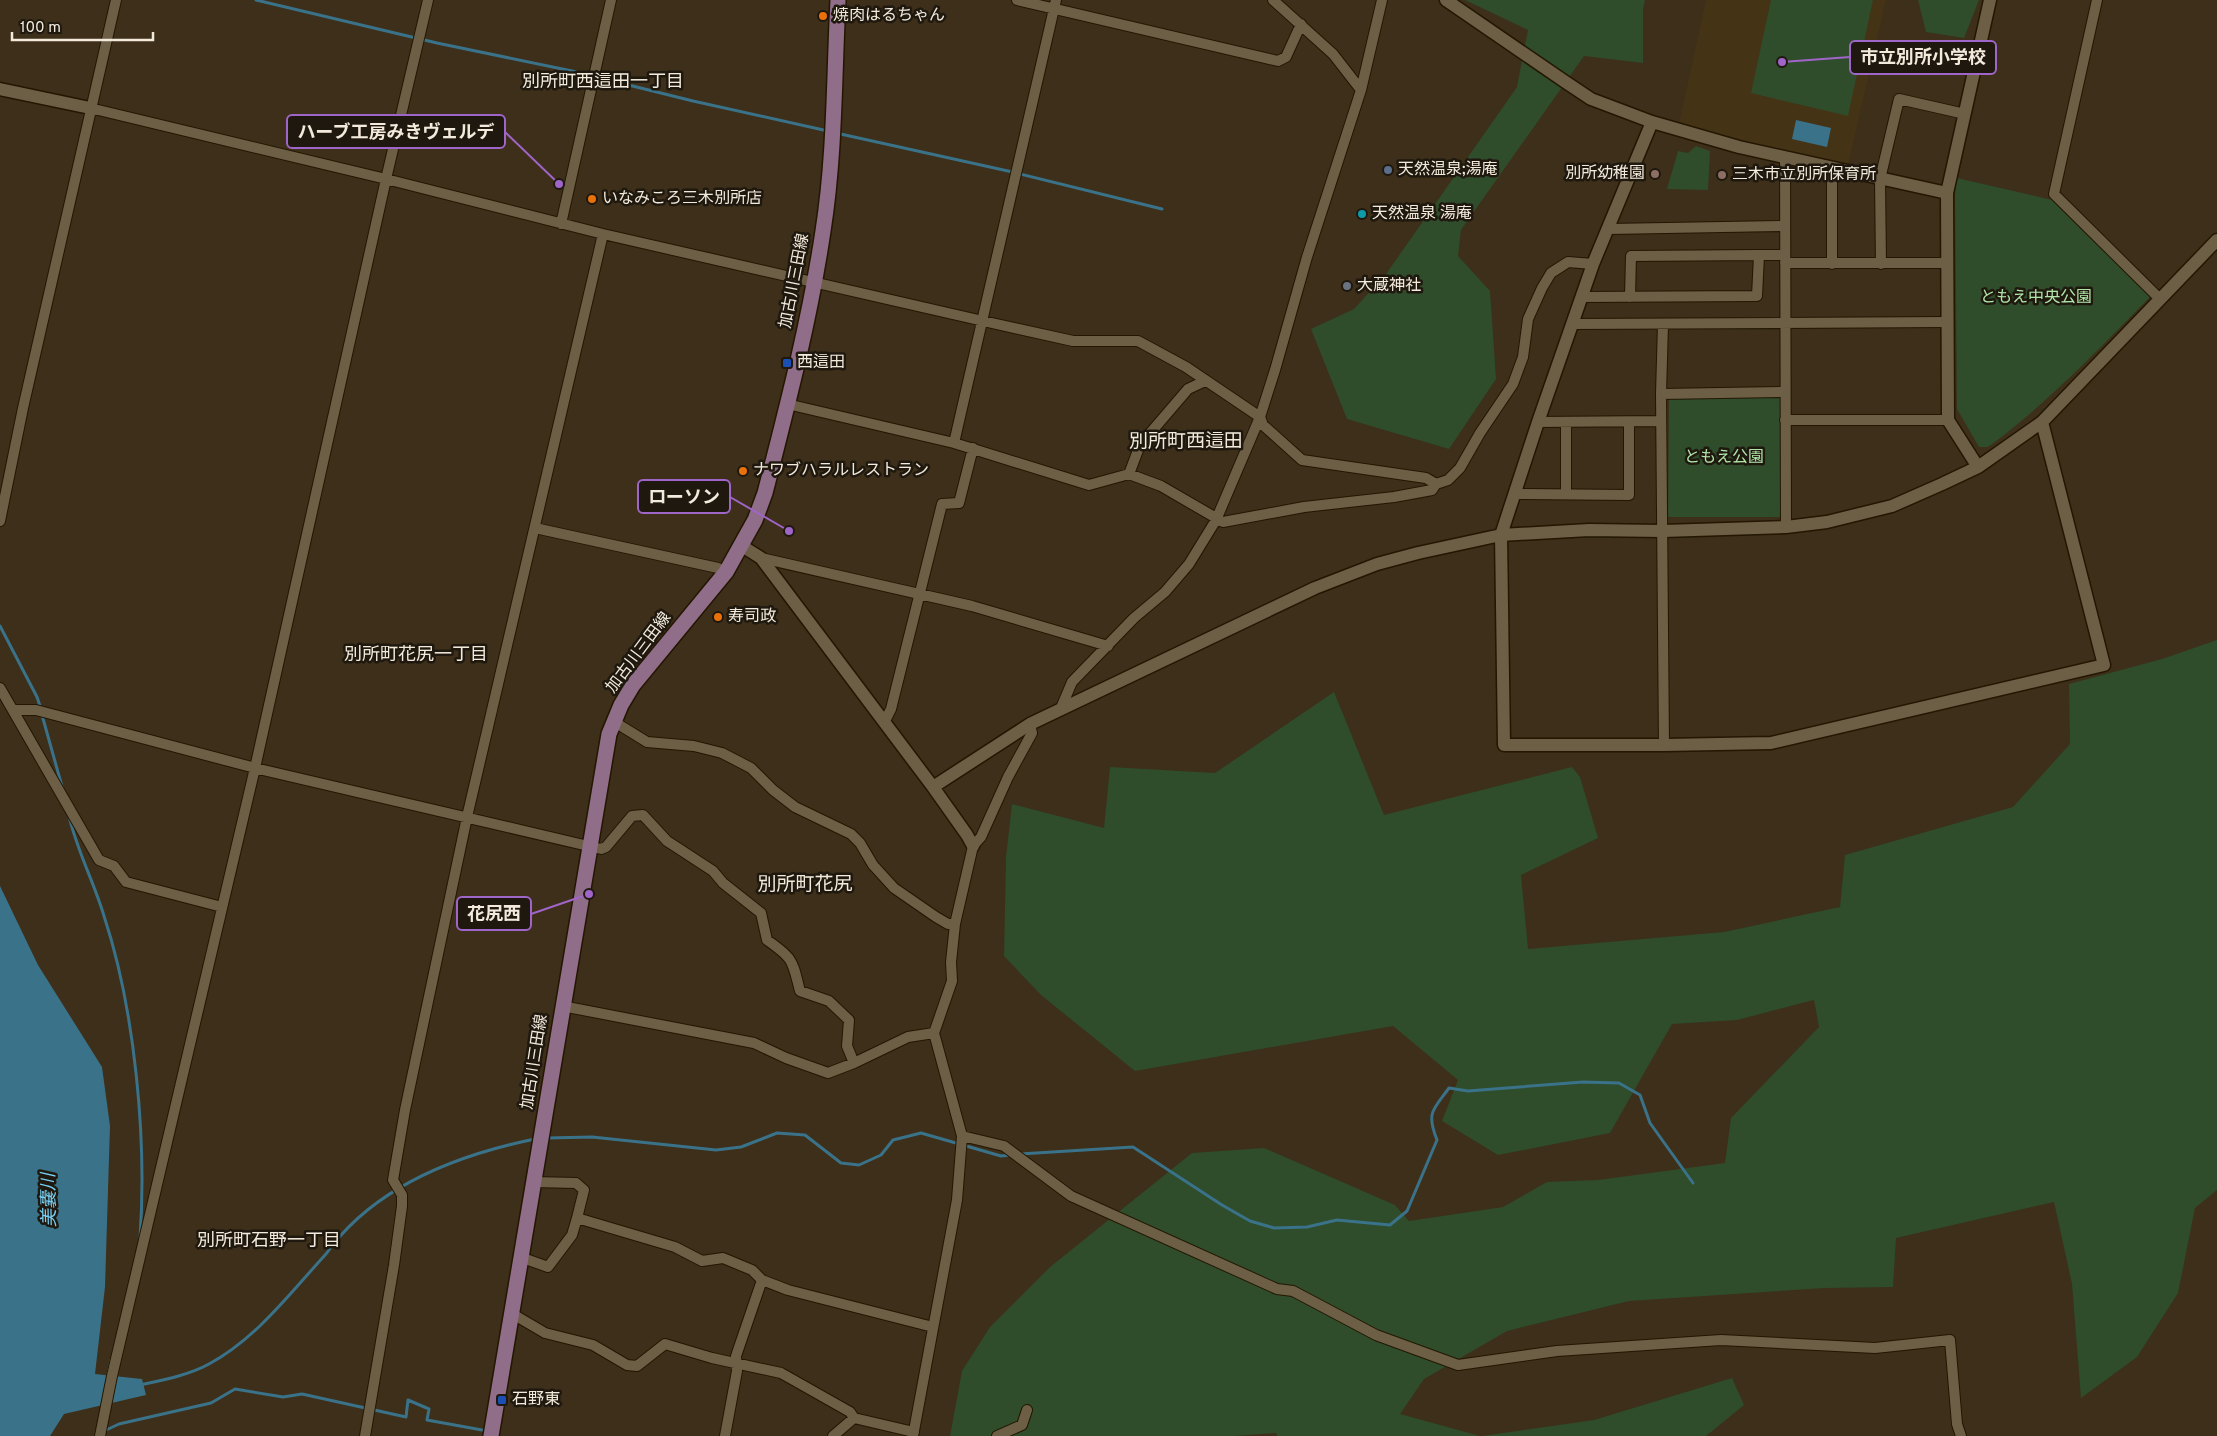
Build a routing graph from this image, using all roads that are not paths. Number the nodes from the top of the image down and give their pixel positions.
1 (116, 0) edge
2 (428, 0) edge
3 (611, 0) edge
4 (838, 0) edge
5 (1017, 0) edge
6 (1273, 0) edge
7 (1382, 0) edge
8 (1446, 0) edge
9 (1990, 0) edge
10 (2097, 0) edge
11 (1055, 4) edge
12 (1301, 24) junction
13 (0, 89) edge
14 (1361, 90) junction
15 (90, 108) junction
16 (1965, 114) junction
17 (1652, 122) junction
18 (1785, 158) junction
19 (1832, 168) junction
20 (1880, 178) junction
21 (386, 179) junction
22 (1947, 193) junction
23 (560, 224) junction
24 (1785, 226) junction
25 (1609, 228) junction
26 (603, 234) junction
27 (2217, 240) edge
28 (1758, 255) junction
29 (1785, 259) junction
30 (1946, 263) junction
31 (1594, 264) junction
32 (1832, 264) junction
33 (1881, 264) junction
34 (814, 281) junction
35 (1582, 297) junction
36 (1630, 297) junction
37 (2159, 298) junction
38 (983, 321) junction
39 (1946, 322) junction
40 (1785, 323) junction
41 (1573, 324) junction
42 (1663, 324) junction
43 (1205, 381) junction
44 (1785, 392) junction
45 (1661, 394) junction
46 (787, 404) junction
47 (1260, 417) junction
48 (1785, 420) junction
49 (1948, 420) junction
50 (1661, 421) junction
51 (1538, 422) junction
52 (1566, 422) junction
53 (1629, 422) junction
54 (2042, 422) junction
55 (954, 443) junction
56 (973, 448) junction
57 (1978, 467) junction
58 (1129, 474) junction
59 (1436, 484) junction
60 (1515, 494) junction
61 (1566, 494) junction
62 (1216, 520) junction
63 (0, 521) edge
64 (1786, 527) junction
65 (535, 528) junction
66 (1663, 531) junction
67 (1501, 535) junction
68 (742, 546) junction
69 (761, 558) junction
70 (726, 572) junction
71 (919, 594) junction
72 (1108, 646) junction
73 (0, 688) edge
74 (1061, 708) junction
75 (13, 710) junction
76 (613, 721) junction
77 (884, 723) junction
78 (1030, 724) junction
79 (1664, 745) junction
80 (255, 768) junction
81 (933, 787) junction
82 (467, 817) junction
83 (591, 846) junction
84 (973, 846) junction
85 (222, 907) junction
86 (955, 924) junction
87 (562, 1006) junction
88 (934, 1033) junction
89 (854, 1063) junction
90 (962, 1136) junction
91 (533, 1182) junction
92 (577, 1218) junction
93 (520, 1257) junction
94 (762, 1280) junction
95 (511, 1312) junction
96 (933, 1328) junction
97 (737, 1363) junction
98 (1027, 1410) dead end
99 (854, 1418) junction
100 (914, 1435) edge
101 (100, 1436) edge
102 (365, 1436) edge
103 (491, 1436) edge
104 (725, 1436) edge
105 (833, 1436) edge
106 (997, 1436) edge
107 (1961, 1436) edge

1 - 15 street
2 - 21 street
3 - 23 street
4 - 34 main road, 加古川三田線
5 - 11 street
6 - 12 street
7 - 14 street
8 - 17 street
9 - 16 street
10 - 37 street
11 - 12 street
11 - 38 street
12 - 14 street
13 - 15 street
14 - 47 street
15 - 21 street
15 - 63 street
16 - 20 street
16 - 22 street
17 - 18 street
17 - 25 street
18 - 19 street
18 - 24 street
19 - 20 street
19 - 32 street
20 - 22 street
20 - 33 street
21 - 23 street
21 - 80 street
22 - 30 street
23 - 26 street
24 - 25 street
24 - 29 street
25 - 31 street
26 - 34 street
26 - 65 street
27 - 37 street
28 - 29 street
28 - 36 street
28 - 36 street
29 - 32 street
29 - 40 street
30 - 33 street
30 - 39 street
31 - 35 street
31 - 59 street
32 - 33 street
34 - 38 street
34 - 46 main road, 加古川三田線
35 - 36 street
35 - 41 street
37 - 54 street
38 - 43 street
38 - 55 street
39 - 40 street
39 - 49 street
40 - 42 street
40 - 44 street
41 - 42 street
41 - 51 street
42 - 45 street
43 - 47 street
43 - 58 street
44 - 45 street
44 - 48 street
45 - 50 street
46 - 55 street
46 - 68 main road, 加古川三田線
47 - 59 street
47 - 62 street
48 - 49 street
48 - 64 street
49 - 57 street
50 - 53 street
50 - 66 street
51 - 52 street
51 - 60 street
52 - 53 street
52 - 61 street
53 - 61 street
54 - 57 street
54 - 79 street
55 - 56 street
56 - 58 street
56 - 71 street
57 - 64 street
58 - 62 street
59 - 62 street
60 - 61 street
60 - 67 street
62 - 72 street
64 - 66 street
65 - 70 street
65 - 82 street
66 - 67 street
66 - 79 street
67 - 74 street
67 - 79 street
68 - 69 street
68 - 70 main road, 加古川三田線
69 - 71 street
69 - 77 street
70 - 76 main road, 加古川三田線
71 - 72 street
71 - 77 street
72 - 74 street
73 - 75 street
74 - 78 street
75 - 80 street
75 - 85 street
76 - 83 main road, 加古川三田線
76 - 86 street
77 - 81 street
78 - 81 street
78 - 84 street
80 - 82 street
80 - 85 street
81 - 84 street
82 - 83 street
82 - 102 street
83 - 87 main road, 加古川三田線
83 - 89 street
84 - 86 street
85 - 101 street
86 - 88 street
87 - 89 street
87 - 91 main road, 加古川三田線
88 - 89 street
88 - 90 street
90 - 96 street
90 - 107 street
91 - 92 street
91 - 93 main road, 加古川三田線
92 - 93 street
92 - 94 street
93 - 95 main road, 加古川三田線
94 - 96 street
94 - 97 street
95 - 97 street
95 - 103 main road, 加古川三田線
96 - 100 street
97 - 99 street
97 - 104 street
98 - 106 street
99 - 100 street
99 - 105 street

